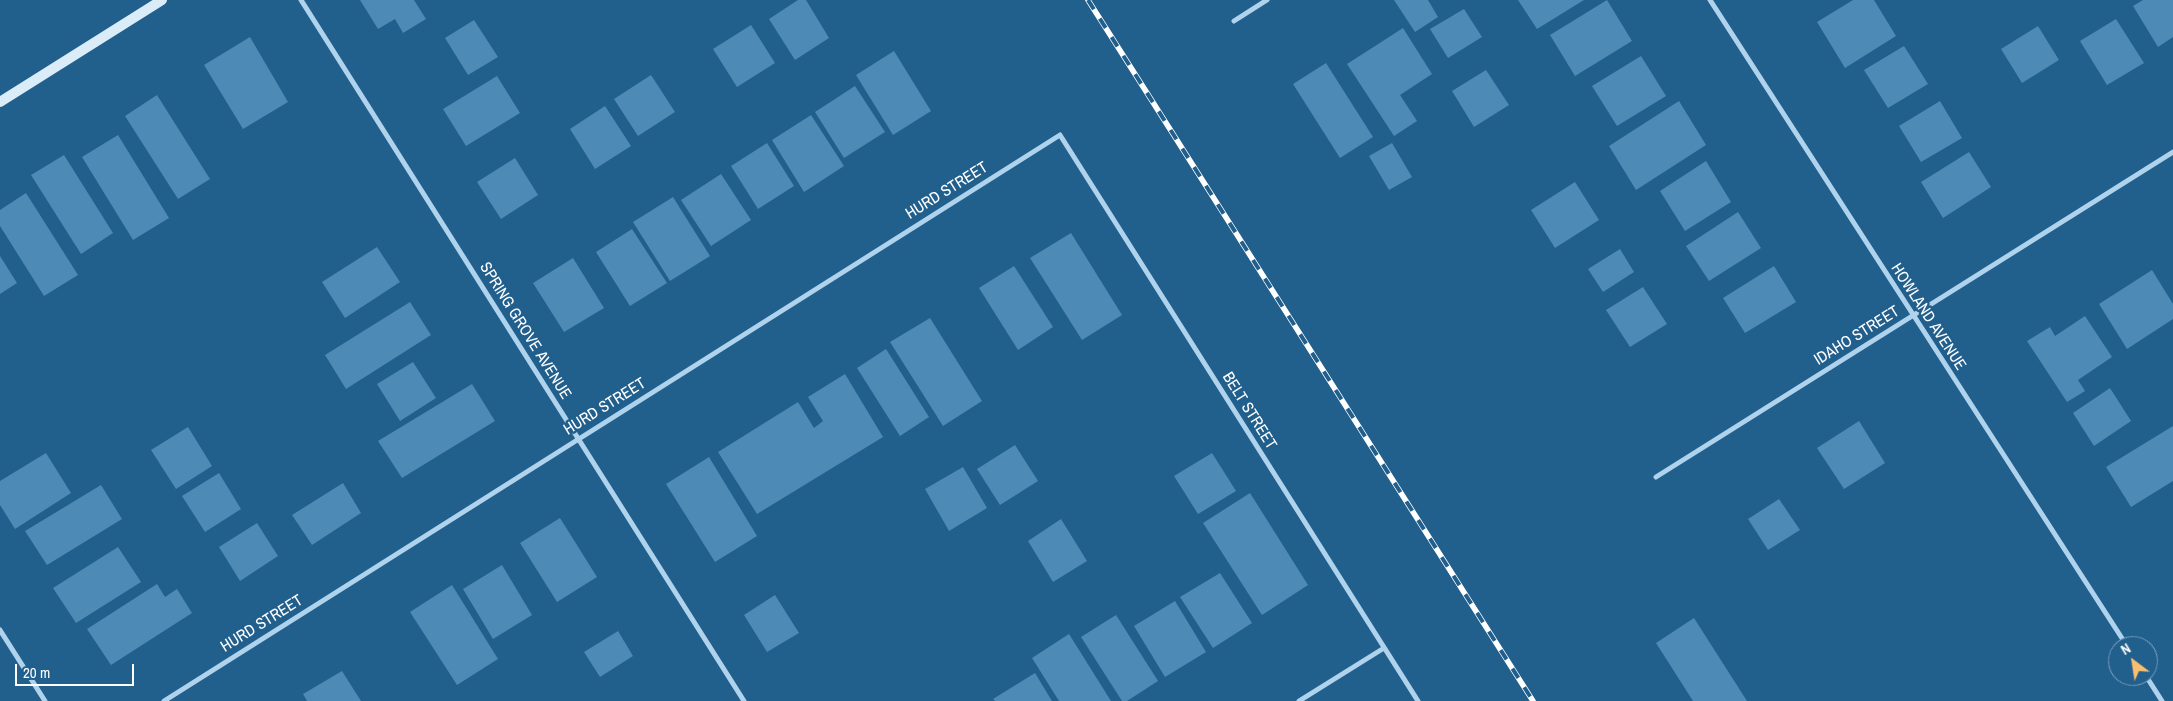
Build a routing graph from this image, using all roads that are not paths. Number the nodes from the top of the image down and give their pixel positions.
1 (162, 0) edge
2 (301, 0) edge
3 (1267, 0) edge
4 (1710, 0) edge
5 (1234, 21) dead end
6 (0, 102) edge
7 (1060, 135) joint
8 (2173, 152) edge
9 (1912, 316) junction
10 (579, 439) junction
11 (1656, 477) dead end
12 (0, 630) edge
13 (2120, 636) edge
14 (1384, 648) junction
15 (2152, 686) edge
16 (45, 701) edge
17 (164, 701) edge
18 (744, 701) edge
19 (1299, 701) edge
20 (1418, 701) edge
21 (2162, 701) edge

1 - 6 street
2 - 10 street, SPRING GROVE AVENUE
3 - 5 street
4 - 9 street, HOWLAND AVENUE
7 - 10 street, HURD STREET
7 - 14 street, BELT STREET
8 - 9 street, IDAHO STREET
9 - 11 street, IDAHO STREET
9 - 13 street, HOWLAND AVENUE
10 - 17 street, HURD STREET
10 - 18 street, SPRING GROVE AVENUE
12 - 16 street
14 - 19 street
14 - 20 street, BELT STREET
15 - 21 street

